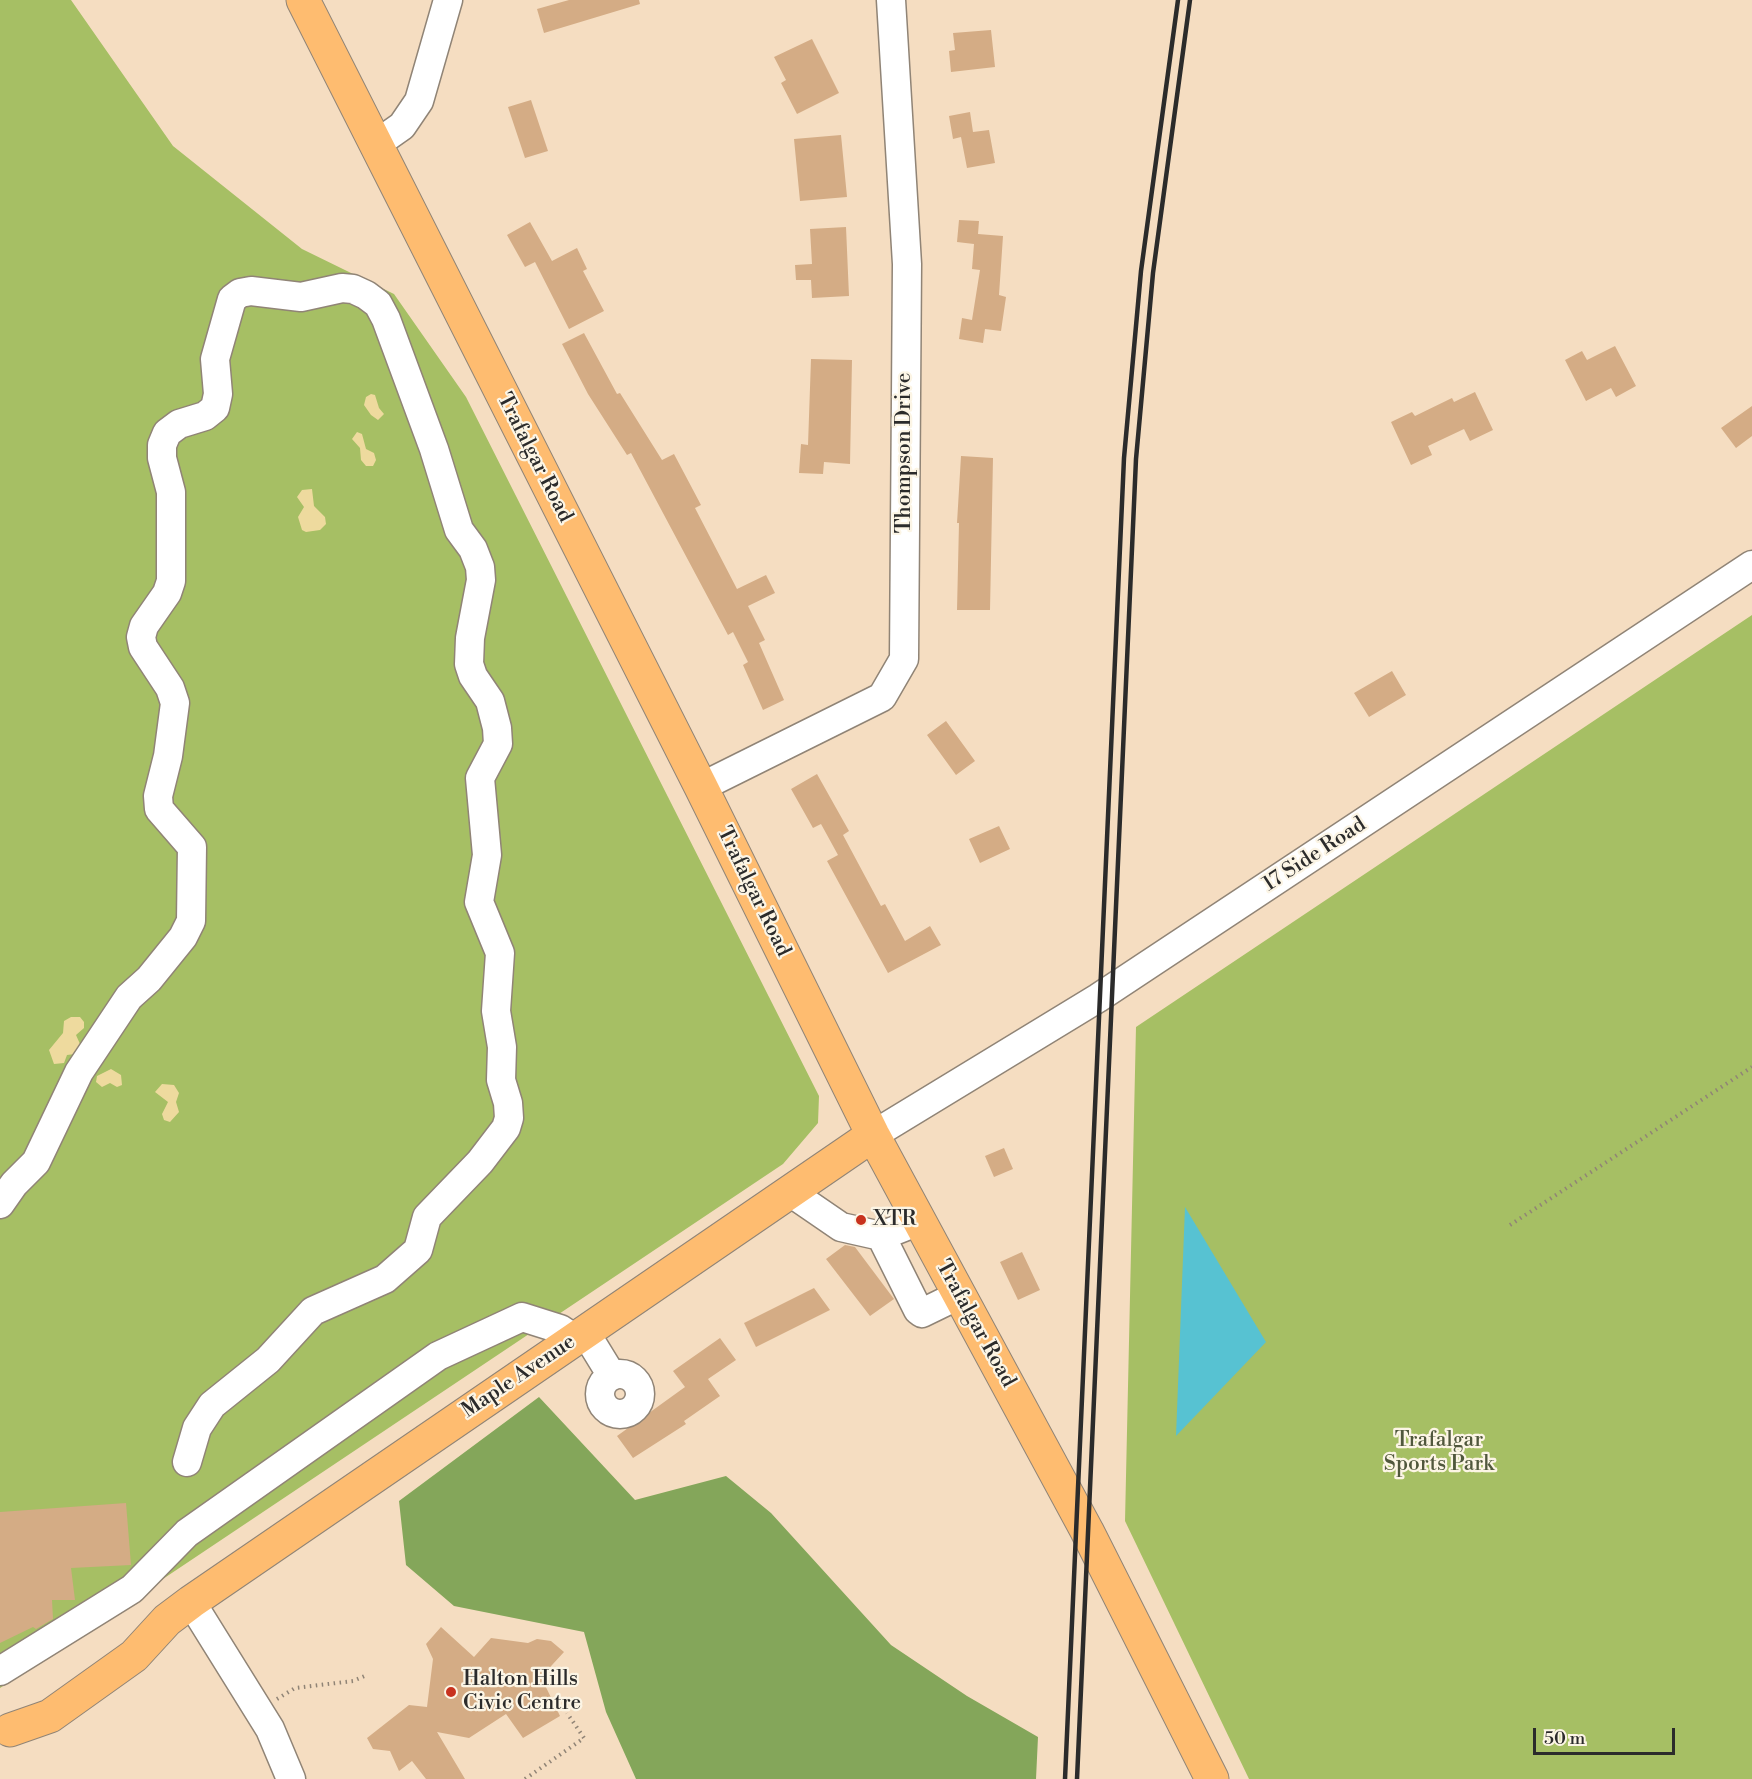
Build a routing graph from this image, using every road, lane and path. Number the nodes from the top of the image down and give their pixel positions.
1 (303, 0) edge
2 (448, 0) edge
3 (891, 0) edge
4 (375, 145) junction
5 (1752, 565) edge
6 (701, 787) junction
7 (1752, 1067) edge
8 (873, 1136) junction
9 (790, 1192) junction
10 (0, 1204) edge
11 (919, 1221) junction
12 (1510, 1225) dead end
13 (881, 1236) junction
14 (959, 1295) junction
15 (580, 1335) junction
16 (612, 1376) dead end
17 (187, 1462) dead end
18 (179, 1611) junction
19 (0, 1671) edge
20 (367, 1675) dead end
21 (258, 1710) junction
22 (567, 1713) dead end
23 (5, 1733) edge
24 (291, 1779) edge
25 (525, 1779) edge
26 (1212, 1779) edge

1 - 4 main road, Trafalgar Road
2 - 4 street
3 - 6 street, Thompson Drive
4 - 6 main road, Trafalgar Road
5 - 8 street, 17 Side Road
6 - 8 main road, Trafalgar Road
7 - 12 path
8 - 9 main road, Maple Avenue
8 - 11 main road, Trafalgar Road
9 - 13 street
9 - 15 main road, Maple Avenue
10 - 17 street
11 - 13 street
11 - 14 main road, Trafalgar Road
13 - 14 street
14 - 26 main road, Trafalgar Road
15 - 16 street
15 - 18 main road, Maple Avenue
15 - 19 street
18 - 21 street
18 - 23 main road, Maple Avenue
20 - 21 path
21 - 24 street
22 - 25 path

